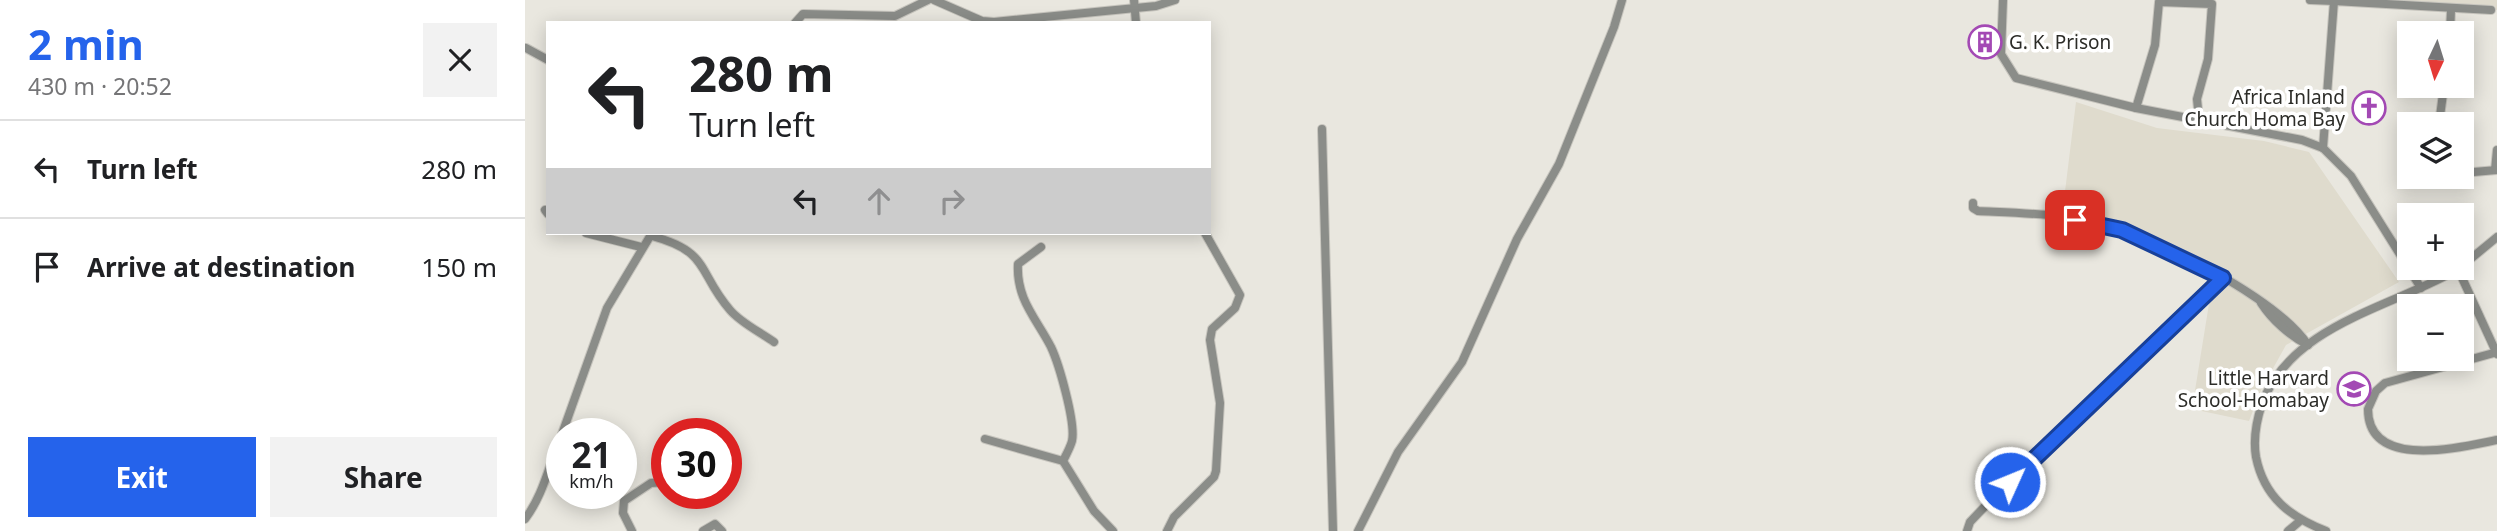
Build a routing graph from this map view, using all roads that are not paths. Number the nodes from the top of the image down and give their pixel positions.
1 (928, 0) edge
2 (934, 0) edge
3 (1175, 0) edge
4 (1622, 0) edge
5 (2003, 0) edge
6 (2310, 0) edge
7 (2334, 1) edge
8 (1134, 4) edge
9 (2451, 10) junction
10 (2491, 10) dead end
11 (798, 21) edge
12 (982, 21) edge
13 (1001, 21) edge
14 (2451, 21) edge
15 (526, 48) edge
16 (546, 59) edge
17 (2136, 108) junction
18 (2199, 119) junction
19 (1322, 130) dead end
20 (2323, 148) junction
21 (2497, 150) edge
22 (2496, 170) edge
23 (2474, 172) edge
24 (1973, 203) dead end
25 (594, 235) edge
26 (651, 235) edge
27 (654, 235) edge
28 (1206, 235) edge
29 (2497, 237) edge
30 (641, 247) junction
31 (1041, 247) dead end
32 (2474, 256) edge
33 (2223, 278) junction
34 (2437, 280) edge
35 (2465, 280) edge
36 (2421, 288) junction
37 (774, 342) dead end
38 (2308, 345) junction
39 (2497, 353) edge
40 (568, 418) edge
41 (985, 439) dead end
42 (2497, 440) edge
43 (1063, 461) junction
44 (546, 472) edge
45 (651, 484) edge
46 (525, 519) edge
47 (2300, 521) junction
48 (632, 531) edge
49 (703, 531) edge
50 (722, 531) edge
51 (1113, 531) edge
52 (1167, 531) edge
53 (1333, 531) edge
54 (1358, 531) edge
55 (1967, 531) edge
56 (2288, 531) edge
57 (2326, 531) edge

1 - 11 street
2 - 12 street
3 - 8 street
4 - 54 street
5 - 17 street
6 - 7 street
7 - 9 street
7 - 20 street
8 - 13 street
9 - 10 street
9 - 14 street
15 - 16 street
17 - 18 street
17 - 18 street
18 - 20 street
19 - 53 street
20 - 36 street
21 - 22 street
22 - 23 street
24 - 33 street
25 - 30 street
26 - 30 street
27 - 37 street
28 - 52 street
29 - 32 street
30 - 40 street
31 - 43 street
33 - 38 street
33 - 55 street
34 - 36 street
35 - 39 street
36 - 38 street
38 - 47 street
39 - 42 street
41 - 43 street
43 - 51 street
44 - 46 street
45 - 48 street
47 - 56 street
47 - 57 street
49 - 50 street

